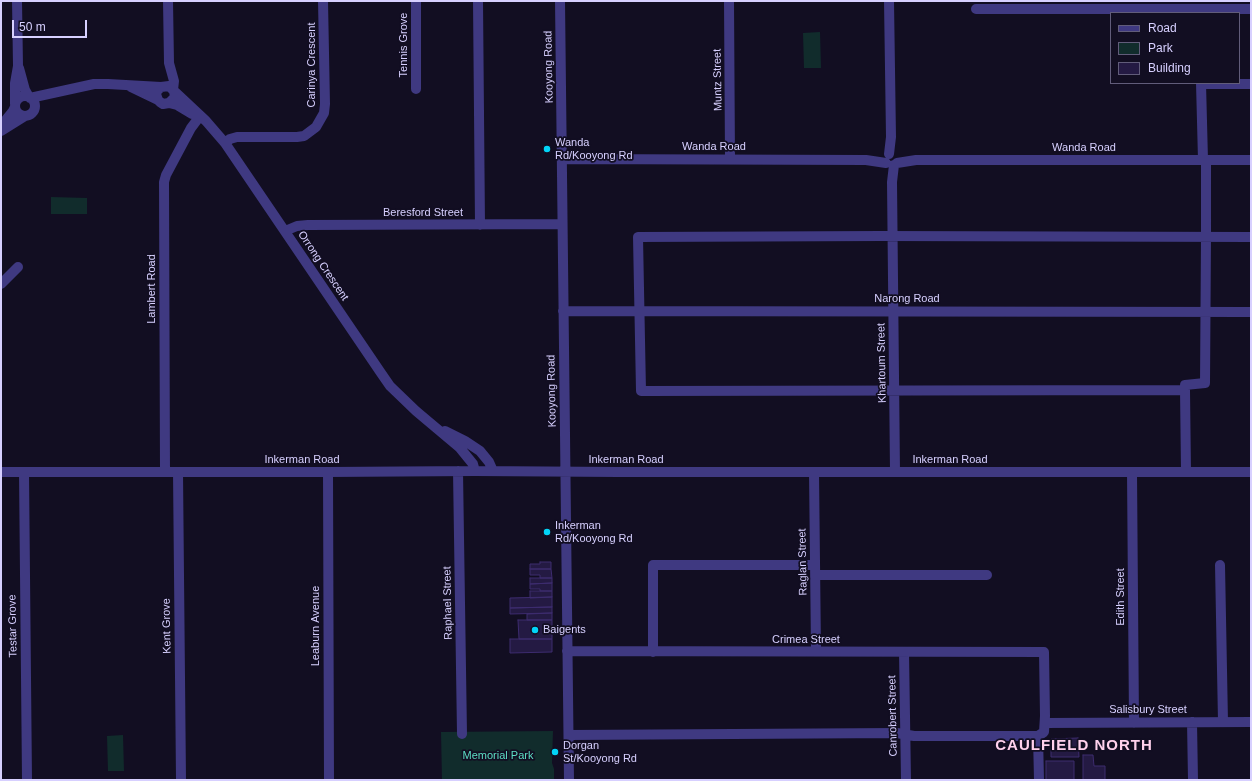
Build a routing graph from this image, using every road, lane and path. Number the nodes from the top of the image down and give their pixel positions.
1 (17, 1) edge
2 (168, 1) edge
3 (324, 1) edge
4 (416, 1) edge
5 (478, 1) edge
6 (560, 1) edge
7 (729, 1) edge
8 (889, 1) edge
9 (1200, 8) edge
10 (976, 9) dead end
11 (1251, 9) edge
12 (169, 63) junction
13 (18, 66) junction
14 (1201, 84) edge
15 (1251, 84) edge
16 (125, 85) junction
17 (162, 86) junction
18 (416, 89) dead end
19 (174, 91) junction
20 (58, 92) junction
21 (30, 98) junction
22 (158, 100) junction
23 (169, 103) junction
24 (15, 105) junction
25 (30, 113) junction
26 (200, 116) junction
27 (1, 126) edge
28 (1, 131) edge
29 (224, 143) junction
30 (562, 159) junction
31 (730, 159) junction
32 (891, 159) junction
33 (1204, 160) junction
34 (1251, 160) edge
35 (562, 224) junction
36 (480, 225) junction
37 (285, 231) junction
38 (892, 236) junction
39 (1206, 237) junction
40 (1251, 237) edge
41 (18, 267) dead end
42 (1, 284) edge
43 (640, 310) junction
44 (563, 311) junction
45 (893, 311) junction
46 (1206, 312) junction
47 (1251, 312) edge
48 (1185, 390) junction
49 (895, 391) junction
50 (431, 424) junction
51 (458, 471) junction
52 (475, 471) junction
53 (493, 471) junction
54 (1, 472) edge
55 (24, 472) junction
56 (165, 472) junction
57 (178, 472) junction
58 (328, 472) junction
59 (565, 472) junction
60 (814, 472) junction
61 (895, 472) junction
62 (1132, 472) junction
63 (1186, 472) junction
64 (1251, 472) edge
65 (1220, 565) dead end
66 (815, 570) junction
67 (988, 575) dead end
68 (568, 651) junction
69 (816, 651) junction
70 (653, 652) junction
71 (904, 652) junction
72 (1134, 722) junction
73 (1192, 722) junction
74 (1223, 722) junction
75 (1251, 722) edge
76 (1045, 723) junction
77 (462, 734) dead end
78 (905, 734) junction
79 (569, 735) junction
80 (1038, 736) junction
81 (27, 780) edge
82 (181, 780) edge
83 (329, 780) edge
84 (569, 780) edge
85 (906, 780) edge
86 (1039, 780) edge
87 (1193, 780) edge

1 - 13 street
2 - 12 street
3 - 29 street, Carinya Crescent
4 - 18 street, Tennis Grove
5 - 36 street
6 - 30 street, Kooyong Road
7 - 31 street, Muntz Street
8 - 32 street, Khartoum Street
9 - 10 street
9 - 11 street
12 - 17 street
12 - 19 street
13 - 21 street
13 - 24 street
14 - 15 street
14 - 33 street
16 - 17 street
16 - 20 street
16 - 22 street
17 - 19 street
17 - 22 street
19 - 23 street
19 - 26 street, Orrong Crescent
20 - 21 street
20 - 25 street
21 - 24 street
21 - 25 street
22 - 23 street
23 - 26 street, Orrong Crescent
24 - 25 street
24 - 27 street
25 - 28 street
26 - 29 street, Orrong Crescent
26 - 56 street, Lambert Road
29 - 37 street, Orrong Crescent
30 - 31 street, Wanda Road
30 - 35 street, Kooyong Road
31 - 32 street, Wanda Road
32 - 33 street, Wanda Road
32 - 38 street, Khartoum Street
33 - 34 street, Wanda Road
33 - 39 street
35 - 36 street, Beresford Street
35 - 44 street, Kooyong Road
36 - 37 street, Beresford Street
37 - 50 street, Orrong Crescent
38 - 39 street
38 - 43 street
38 - 45 street, Khartoum Street
39 - 40 street
39 - 46 street
41 - 42 street
43 - 44 street, Narong Road
43 - 45 street, Narong Road
43 - 49 street
44 - 59 street, Kooyong Road
45 - 46 street, Narong Road
45 - 49 street, Khartoum Street
46 - 47 street, Narong Road
46 - 48 street
48 - 49 street
48 - 63 street
49 - 61 street, Khartoum Street
50 - 52 street, Orrong Crescent
50 - 53 street, Orrong Crescent
51 - 52 street, Inkerman Road
51 - 58 street, Inkerman Road
51 - 77 street, Raphael Street
52 - 53 street, Inkerman Road
53 - 59 street, Inkerman Road
54 - 55 street, Inkerman Road
55 - 56 street, Inkerman Road
55 - 81 street, Testar Grove
56 - 57 street, Inkerman Road
57 - 58 street, Inkerman Road
57 - 82 street, Kent Grove
58 - 83 street, Leaburn Avenue
59 - 60 street, Inkerman Road
59 - 68 street, Kooyong Road
60 - 61 street, Inkerman Road
60 - 66 street, Raglan Street
61 - 62 street, Inkerman Road
62 - 63 street, Inkerman Road
62 - 72 street, Edith Street
63 - 64 street, Inkerman Road
65 - 74 street
66 - 67 street
66 - 69 street, Raglan Street
66 - 70 street
68 - 70 street, Crimea Street
68 - 79 street, Kooyong Road
69 - 70 street, Crimea Street
69 - 71 street, Crimea Street
71 - 76 street, Crimea Street
71 - 78 street, Canrobert Street
72 - 73 street, Salisbury Street
72 - 76 street, Salisbury Street
73 - 74 street, Salisbury Street
73 - 87 street
74 - 75 street, Salisbury Street
76 - 80 street
78 - 79 street
78 - 80 street
78 - 85 street, Canrobert Street
79 - 84 street, Kooyong Road
80 - 86 street

